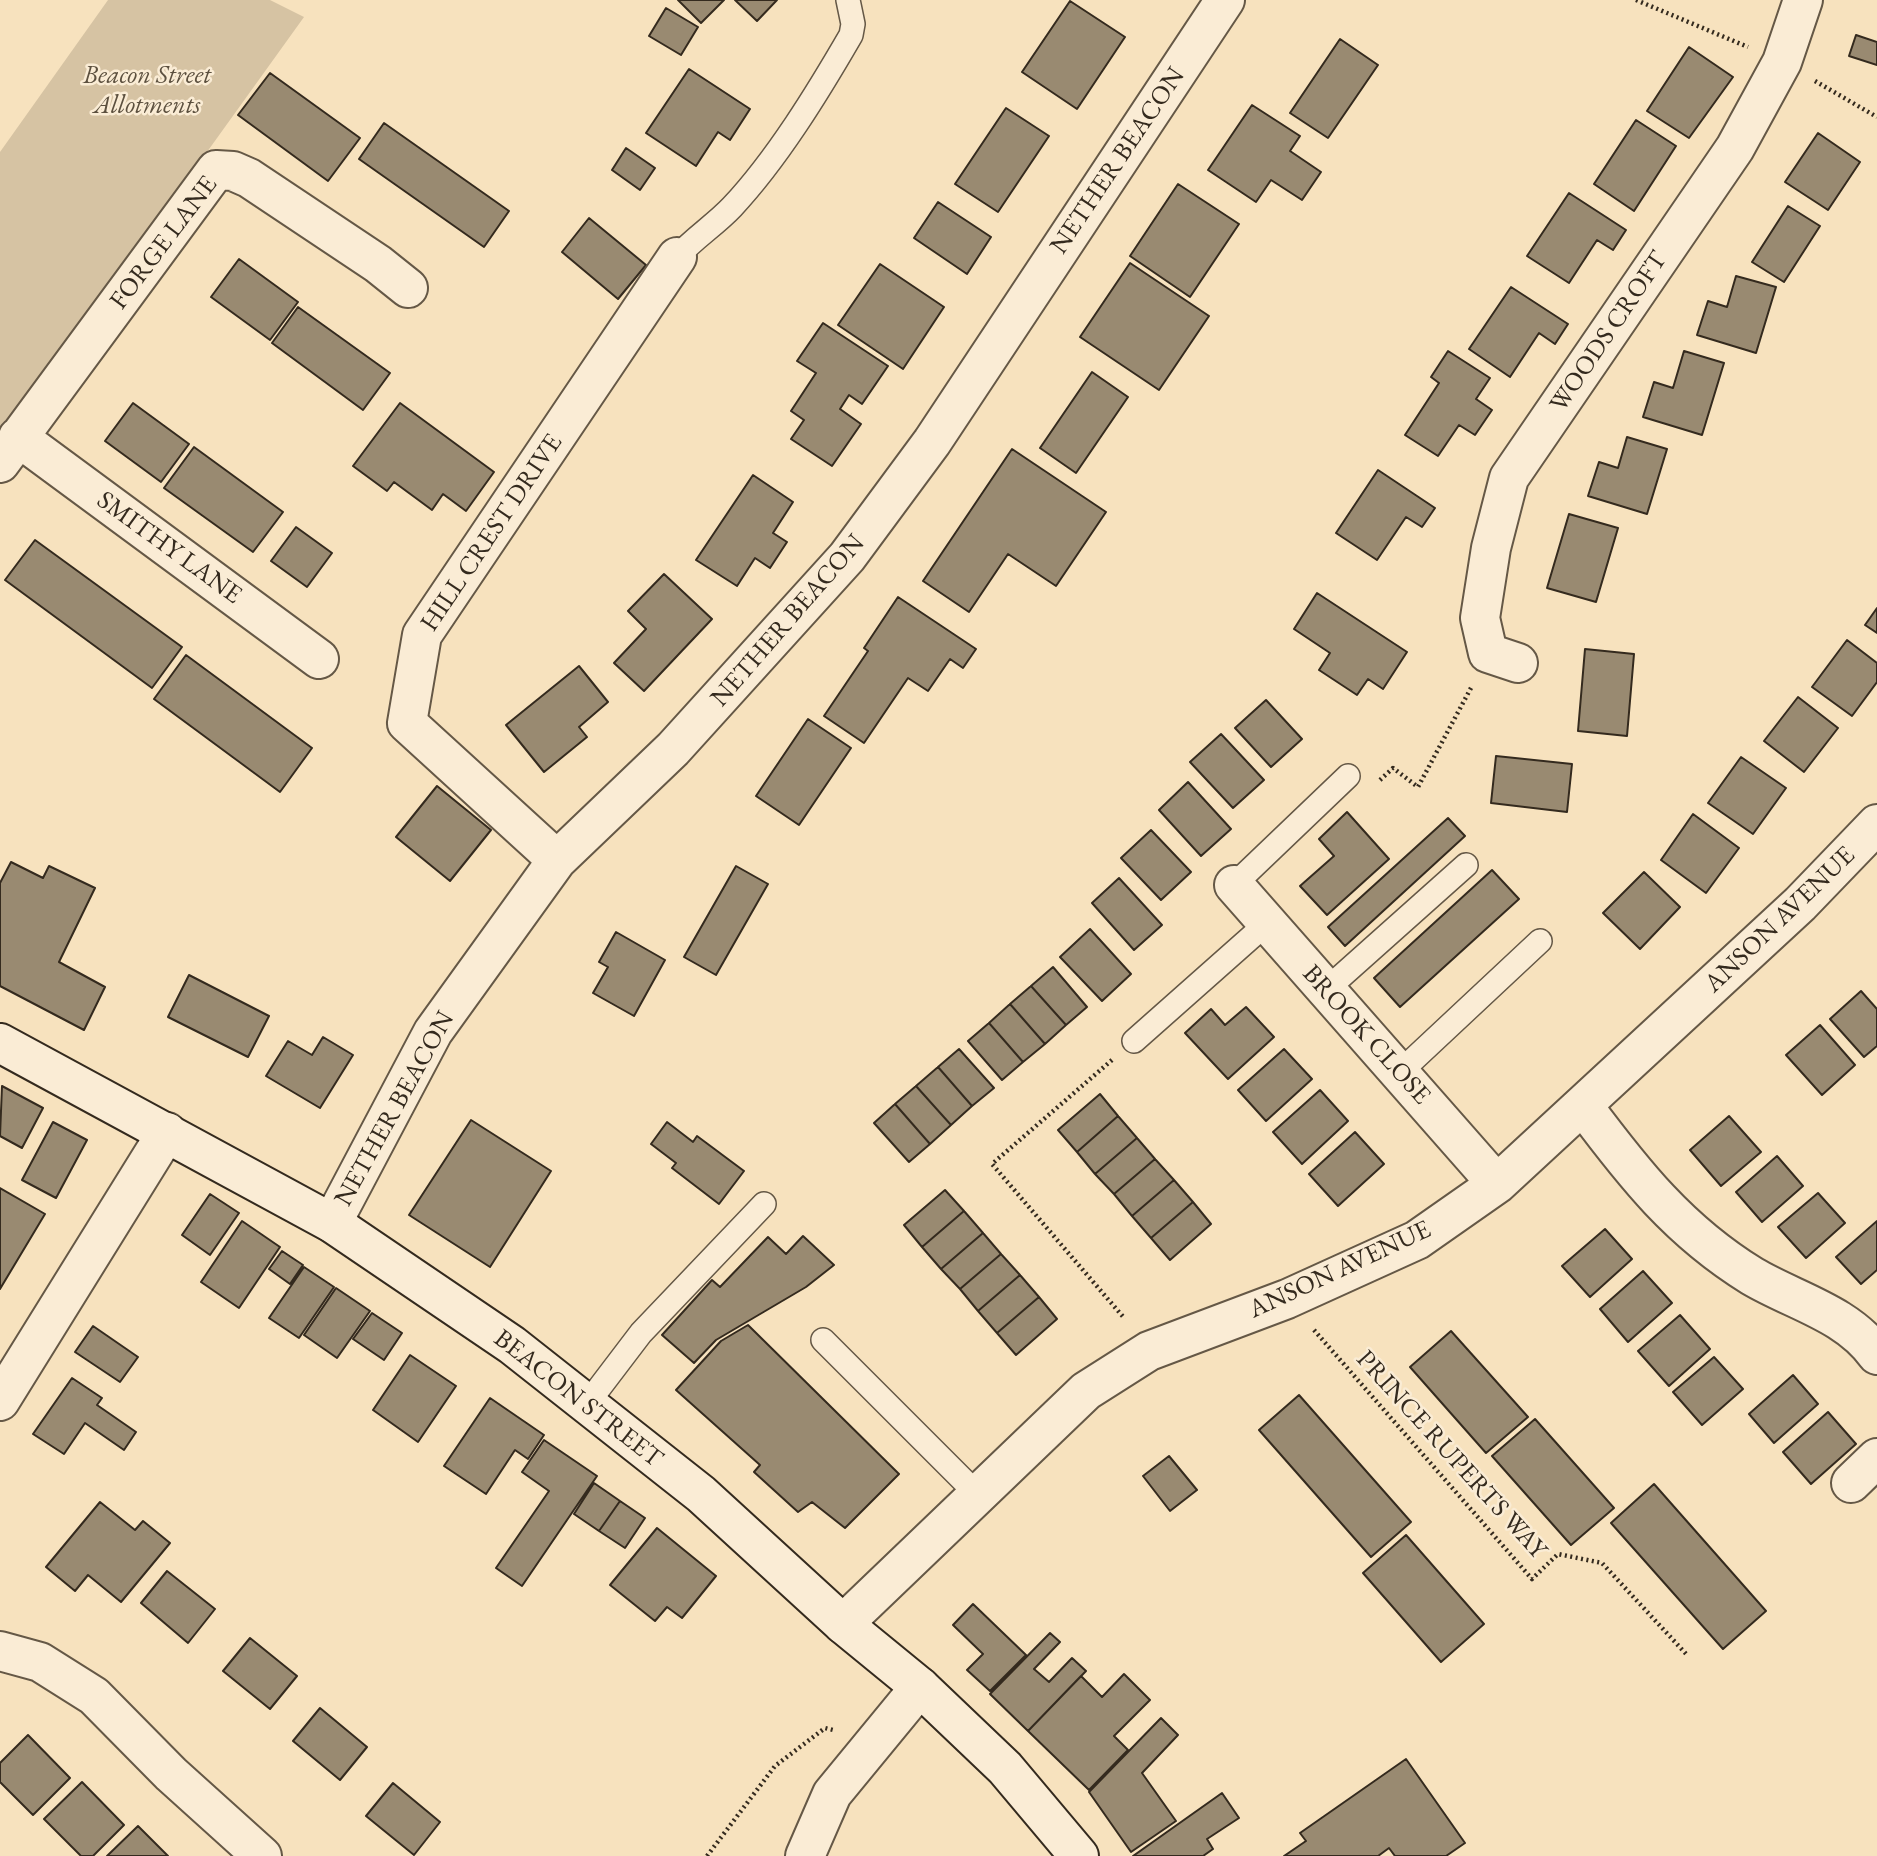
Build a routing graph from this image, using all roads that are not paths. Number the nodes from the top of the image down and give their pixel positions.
1 (848, 0) edge
2 (1803, 0) edge
3 (1241, 2) edge
4 (677, 257) joint
5 (408, 288) dead end
6 (9, 450) edge
7 (318, 661) dead end
8 (1518, 663) dead end
9 (1348, 776) dead end
10 (1877, 824) edge
11 (557, 860) junction
12 (1466, 865) dead end
13 (1234, 885) joint
14 (1266, 924) junction
15 (1540, 941) dead end
16 (1327, 989) junction
17 (1134, 1041) road end
18 (0, 1043) edge
19 (1399, 1072) junction
20 (1584, 1107) junction
21 (167, 1132) junction
22 (1497, 1184) junction
23 (764, 1203) dead end
24 (332, 1223) junction
25 (823, 1340) dead end
26 (1877, 1355) edge
27 (0, 1401) edge
28 (587, 1404) junction
29 (978, 1495) junction
30 (843, 1624) junction
31 (0, 1651) edge
32 (920, 1687) junction
33 (262, 1856) edge
34 (805, 1856) edge
35 (1079, 1856) edge

1 - 4 lane
2 - 8 street, WOODS CROFT
3 - 11 street, NETHER BEACON
4 - 11 street, HILL CREST DRIVE
5 - 6 street, FORGE LANE
6 - 7 street, SMITHY LANE
9 - 13 lane
10 - 20 street, ANSON AVENUE
11 - 24 street, NETHER BEACON
12 - 16 lane
13 - 14 street, BROOK CLOSE
14 - 16 street, BROOK CLOSE
14 - 17 lane
15 - 19 lane
16 - 19 street, BROOK CLOSE
18 - 21 street, BEACON STREET
19 - 22 street, BROOK CLOSE
20 - 22 street, ANSON AVENUE
20 - 26 street
21 - 24 street, BEACON STREET
21 - 27 street
22 - 29 street, ANSON AVENUE
23 - 28 lane
24 - 28 street, BEACON STREET
25 - 29 lane
28 - 30 street, BEACON STREET
29 - 30 street, ANSON AVENUE
30 - 32 street, BEACON STREET
31 - 33 street
32 - 34 street
32 - 35 street, BEACON STREET

